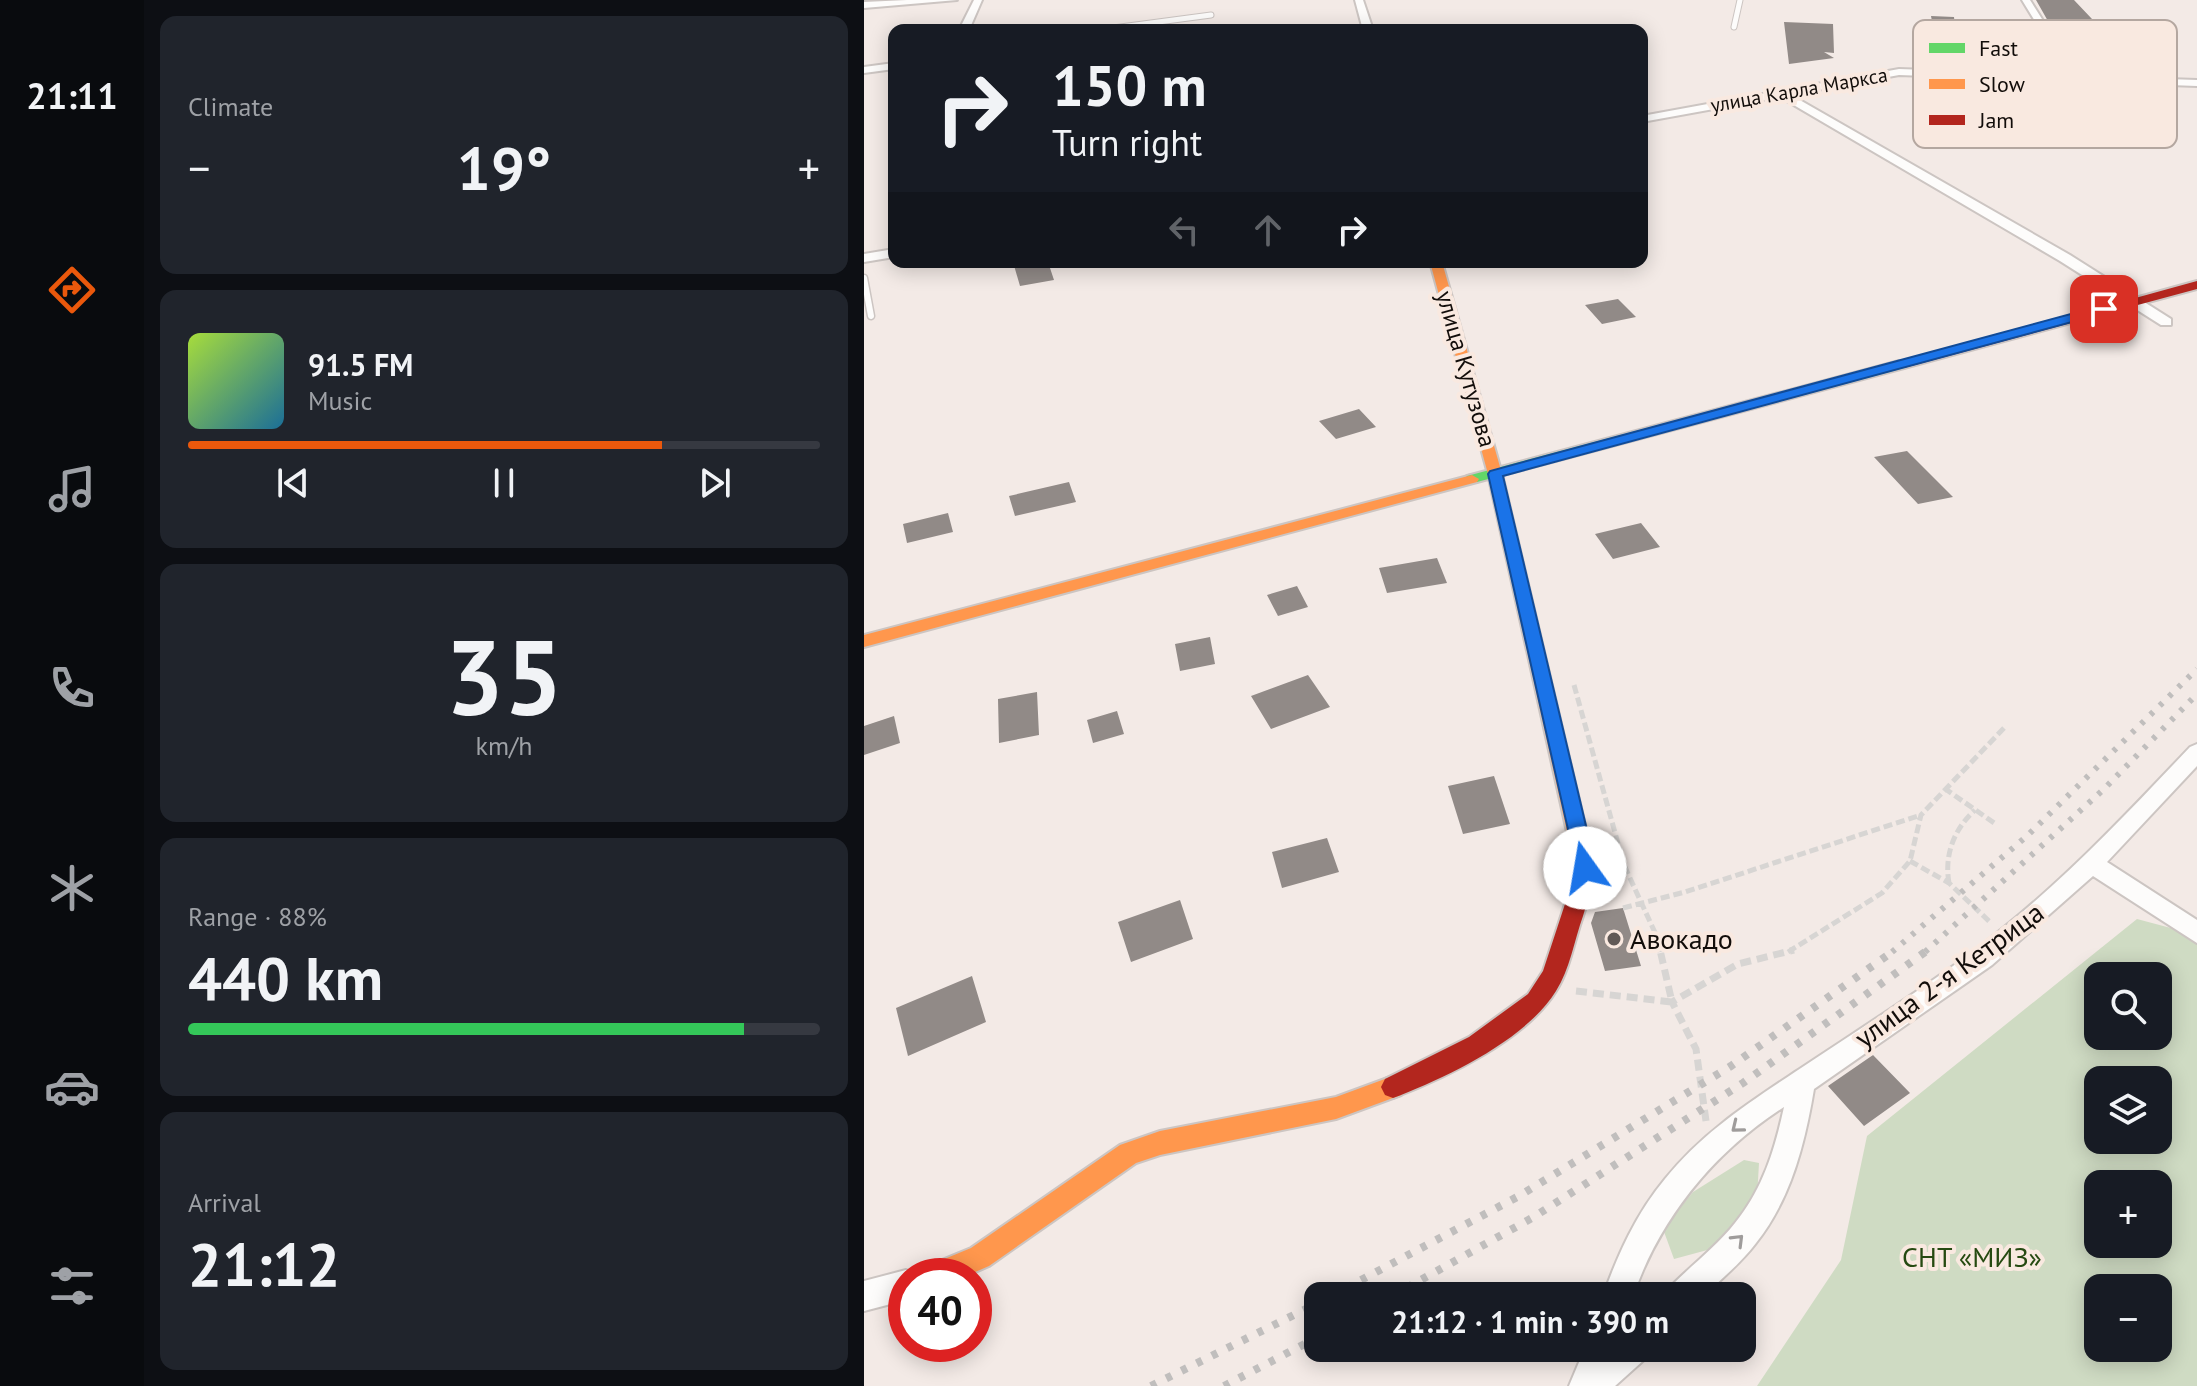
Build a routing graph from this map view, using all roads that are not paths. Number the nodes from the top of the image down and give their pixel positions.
1 (953, 0) edge
2 (978, 0) edge
3 (1359, 0) edge
4 (1740, 0) edge
5 (2026, 0) edge
6 (864, 5) edge
7 (1211, 15) dead end
8 (2038, 20) edge
9 (967, 24) edge
10 (1143, 24) edge
11 (1366, 24) edge
12 (1734, 27) dead end
13 (888, 67) edge
14 (864, 70) edge
15 (1913, 72) edge
16 (2177, 82) edge
17 (2197, 83) edge
18 (1782, 94) junction
19 (1648, 118) edge
20 (888, 254) edge
21 (864, 258) edge
22 (1438, 268) edge
23 (864, 278) edge
24 (2197, 285) edge
25 (2134, 301) junction
26 (871, 316) dead end
27 (2166, 322) dead end
28 (1495, 474) junction
29 (864, 641) edge
30 (2197, 752) edge
31 (2093, 864) junction
32 (2197, 933) edge
33 (1802, 1083) junction
34 (978, 1258) edge
35 (1622, 1282) edge
36 (1697, 1282) edge
37 (888, 1290) edge
38 (864, 1296) edge
39 (1595, 1362) edge
40 (1619, 1362) edge
41 (1585, 1386) edge
42 (1592, 1386) edge

1 - 6 street
2 - 9 street
3 - 11 street
4 - 12 lane
5 - 8 street
7 - 10 lane
13 - 14 street
15 - 18 street, улица Карла Маркса
16 - 17 street, улица Карла Маркса
18 - 19 street, улица Карла Маркса
18 - 25 street
20 - 21 street
22 - 28 street, улица Кутузова
23 - 26 lane
24 - 25 street
25 - 27 street
25 - 28 street
28 - 29 street
28 - 34 street, улица Кутузова
30 - 31 street, улица 2-я Кетрица
31 - 32 street
31 - 33 street, улица 2-я Кетрица
33 -> 35 street, улица 2-я Кетрица
36 -> 33 street
37 - 38 street
39 - 41 street
40 - 42 street

